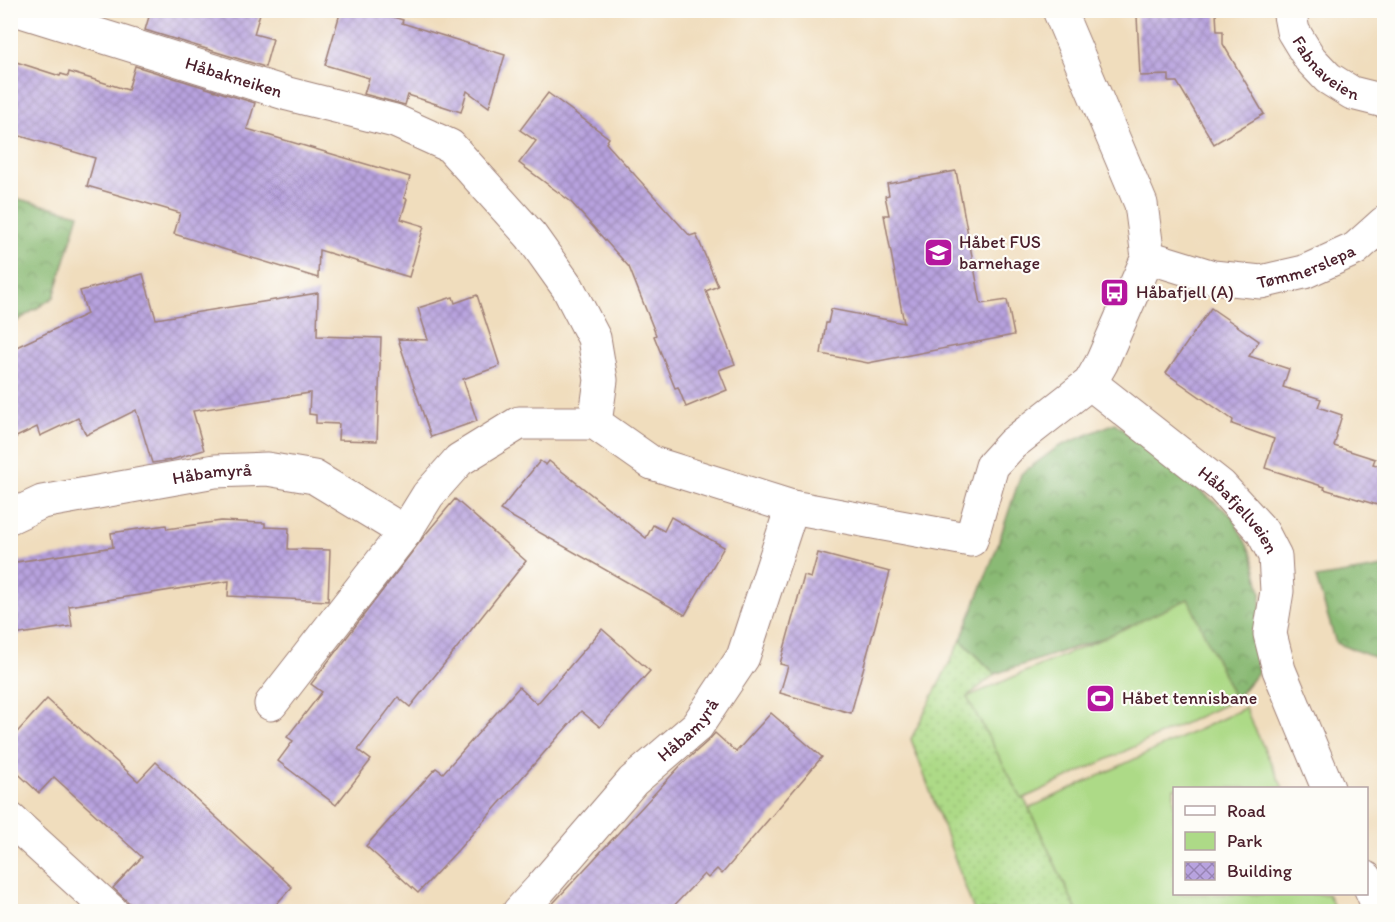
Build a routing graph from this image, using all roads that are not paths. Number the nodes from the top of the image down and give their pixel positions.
1 (18, 10) edge
2 (1059, 10) edge
3 (1289, 10) edge
4 (1384, 101) edge
5 (1384, 223) edge
6 (1148, 257) junction
7 (1090, 383) junction
8 (595, 423) junction
9 (792, 507) junction
10 (10, 518) edge
11 (405, 532) junction
12 (270, 704) dead end
13 (1327, 787) edge
14 (10, 819) edge
15 (1368, 883) edge
16 (112, 912) edge
17 (519, 912) edge
18 (1381, 912) edge

1 - 8 street, Håbakneiken
2 - 6 street
3 - 4 street, Fabnaveien
5 - 6 street, Tømmerslepa
6 - 7 street
7 - 9 street
7 - 13 street, Håbafjellveien
8 - 9 street
8 - 11 street
9 - 17 street, Håbamyrå
10 - 11 street, Håbamyrå
11 - 12 street
14 - 16 street
15 - 18 street

